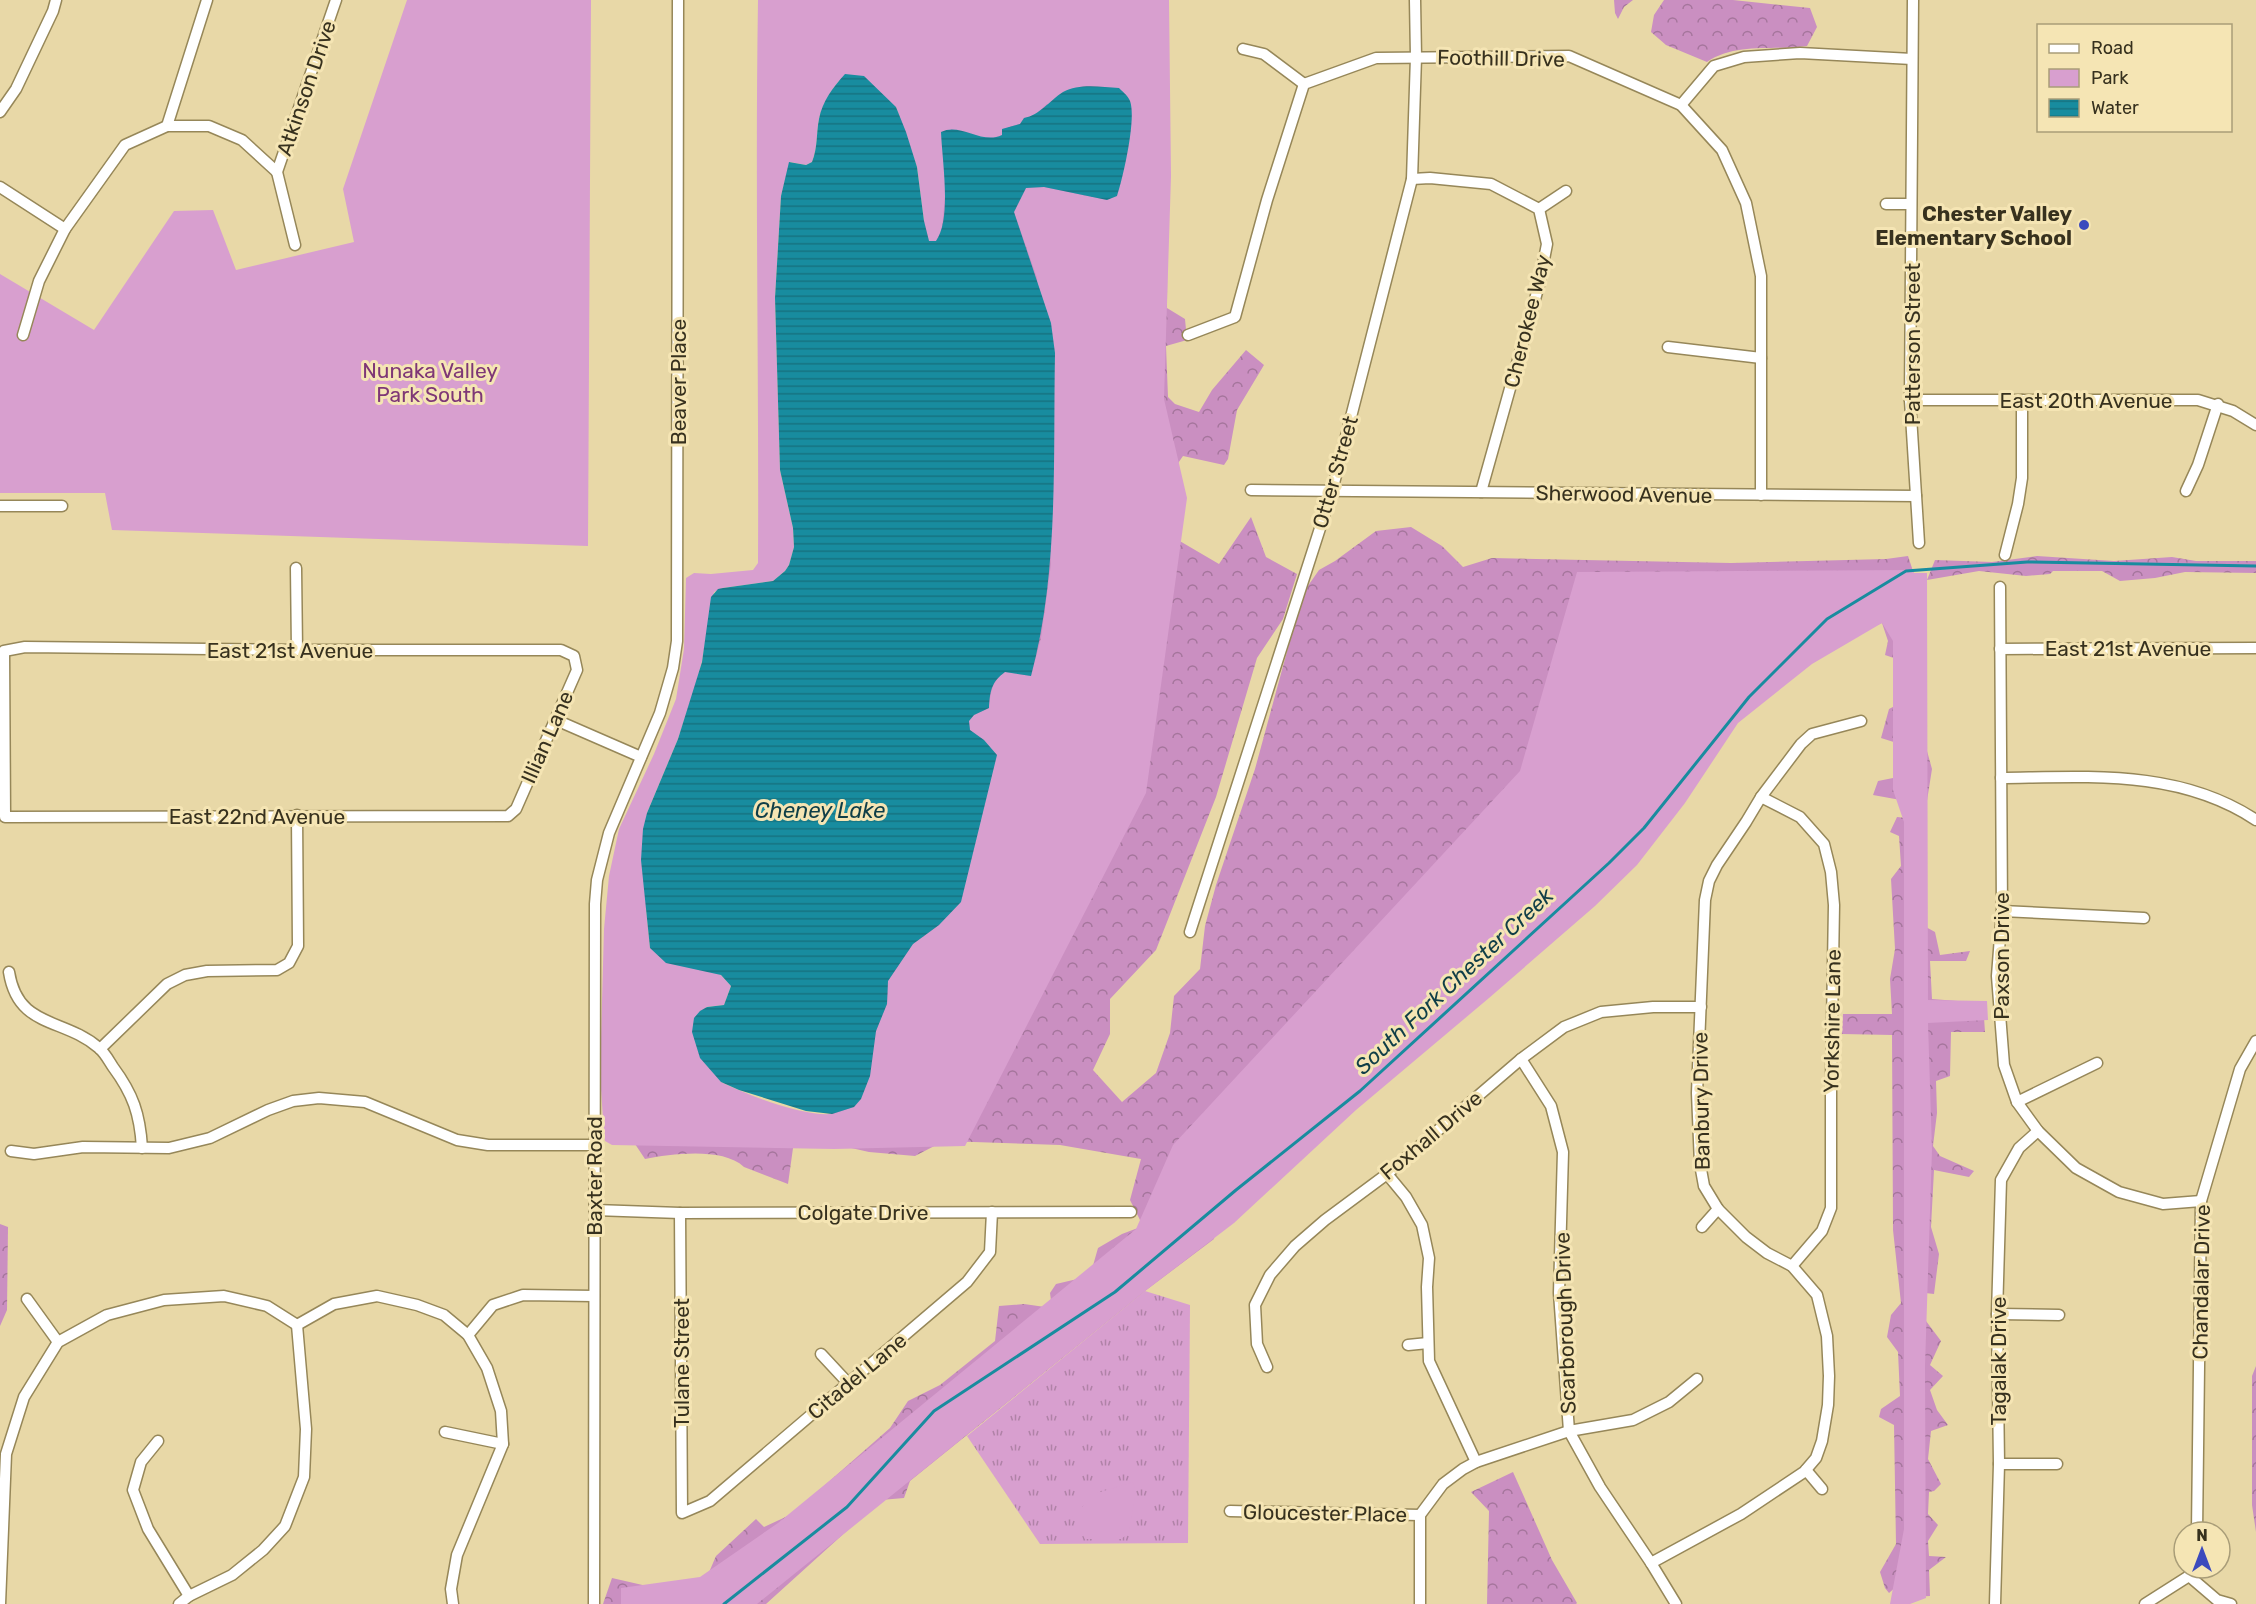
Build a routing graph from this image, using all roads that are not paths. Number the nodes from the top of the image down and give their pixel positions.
1 (57, 0) edge
2 (207, 0) edge
3 (336, 0) edge
4 (678, 0) edge
5 (1415, 0) edge
6 (1913, 0) edge
7 (1243, 49) dead end
8 (1416, 57) junction
9 (1912, 59) junction
10 (1304, 84) junction
11 (1681, 105) junction
12 (0, 112) edge
13 (167, 126) junction
14 (277, 172) junction
15 (1412, 179) junction
16 (0, 187) edge
17 (1566, 191) dead end
18 (1886, 204) dead end
19 (1911, 204) junction
20 (1539, 208) junction
21 (65, 229) junction
22 (295, 245) dead end
23 (23, 335) dead end
24 (1188, 335) dead end
25 (1668, 347) dead end
26 (1761, 358) junction
27 (1910, 400) junction
28 (2022, 400) junction
29 (2218, 404) junction
30 (2256, 425) edge
31 (1251, 490) dead end
32 (2186, 490) dead end
33 (1332, 492) junction
34 (1481, 492) junction
35 (1761, 495) junction
36 (1916, 496) junction
37 (0, 506) edge
38 (62, 506) dead end
39 (1919, 543) dead end
40 (2005, 555) dead end
41 (296, 568) dead end
42 (2000, 586) dead end
43 (2256, 648) edge
44 (2000, 649) junction
45 (297, 650) junction
46 (574, 656) joint
47 (556, 720) junction
48 (1861, 721) dead end
49 (641, 757) junction
50 (2001, 778) junction
51 (1761, 797) junction
52 (297, 815) junction
53 (508, 816) joint
54 (5, 817) joint
55 (2256, 820) edge
56 (2002, 911) junction
57 (2144, 918) dead end
58 (1190, 932) dead end
59 (9, 972) dead end
60 (1701, 1007) junction
61 (2256, 1041) edge
62 (100, 1049) junction
63 (1521, 1059) junction
64 (2097, 1063) dead end
65 (2017, 1102) junction
66 (2038, 1131) junction
67 (593, 1145) junction
68 (142, 1148) junction
69 (11, 1151) dead end
70 (1387, 1174) junction
71 (2201, 1201) junction
72 (1718, 1209) junction
73 (595, 1210) junction
74 (992, 1212) junction
75 (1131, 1212) dead end
76 (680, 1213) junction
77 (1702, 1227) dead end
78 (1791, 1266) junction
79 (594, 1296) junction
80 (27, 1299) dead end
81 (1997, 1314) junction
82 (2059, 1315) dead end
83 (297, 1325) junction
84 (468, 1335) junction
85 (58, 1342) junction
86 (1428, 1343) junction
87 (1408, 1345) dead end
88 (822, 1354) dead end
89 (1267, 1367) dead end
90 (1697, 1379) dead end
91 (848, 1383) junction
92 (1569, 1431) junction
93 (445, 1432) dead end
94 (158, 1442) dead end
95 (502, 1444) junction
96 (1476, 1462) junction
97 (1999, 1464) junction
98 (2057, 1464) dead end
99 (1806, 1470) junction
100 (1822, 1489) dead end
101 (1230, 1511) dead end
102 (682, 1513) joint
103 (1419, 1515) junction
104 (2198, 1520) edge
105 (1651, 1563) junction
106 (2179, 1580) edge
107 (2198, 1580) edge
108 (189, 1596) junction
109 (0, 1604) edge
110 (179, 1604) edge
111 (453, 1604) edge
112 (594, 1604) edge
113 (1420, 1604) edge
114 (1676, 1604) edge
115 (1995, 1604) edge
116 (2145, 1604) edge
117 (2231, 1604) edge

1 - 12 street
2 - 13 street
3 - 14 street, Atkinson Drive
4 - 49 street, Beaver Place
5 - 8 street, Otter Street
6 - 9 street, Patterson Street
7 - 10 street
8 - 10 street, Foothill Drive
8 - 11 street, Foothill Drive
8 - 15 street, Otter Street
9 - 11 street
9 - 19 street, Patterson Street
10 - 24 street
11 - 26 street, Foothill Drive
13 - 14 street
13 - 21 street
14 - 22 street, Atkinson Drive
15 - 20 street
15 - 33 street, Otter Street
16 - 21 street
17 - 20 street
18 - 19 street
19 - 27 street, Patterson Street
20 - 34 street, Cherokee Way
21 - 23 street
25 - 26 street
26 - 35 street, Foothill Drive
27 - 28 street, East 20th Avenue
27 - 36 street, Patterson Street
28 - 29 street, East 20th Avenue
28 - 40 street
29 - 30 street, East 20th Avenue
29 - 32 street
31 - 33 street, Sherwood Avenue
33 - 34 street, Sherwood Avenue
33 - 58 street, Otter Street
34 - 35 street, Sherwood Avenue
35 - 36 street, Sherwood Avenue
36 - 39 street, Patterson Street
37 - 38 street
41 - 45 street
42 - 44 street, Paxson Drive
43 - 44 street, East 21st Avenue
44 - 50 street, Paxson Drive
45 - 46 street, East 21st Avenue
45 - 54 street, East 21st Avenue
46 - 47 street, Illian Lane
47 - 49 street
47 - 53 street, Illian Lane
48 - 51 street, Banbury Drive
49 - 67 street, Baxter Road
50 - 55 street
50 - 56 street, Paxson Drive
51 - 60 street, Banbury Drive
51 - 78 street, Yorkshire Lane
52 - 53 street, East 22nd Avenue
52 - 54 street, East 22nd Avenue
52 - 62 street
56 - 57 street
56 - 65 street, Paxson Drive
59 - 62 street
60 - 63 street, Foxhall Drive
60 - 72 street, Banbury Drive
61 - 71 street, Chandalar Drive
62 - 68 street
63 - 70 street, Foxhall Drive
63 - 92 street, Scarborough Drive
64 - 65 street
65 - 66 street, Paxson Drive
66 - 71 street, Paxson Drive
66 - 81 street, Tagalak Drive
67 - 68 street
67 - 73 street, Baxter Road
68 - 69 street
70 - 86 street
70 - 89 street, Foxhall Drive
71 - 104 street, Chandalar Drive
72 - 77 street
72 - 78 street, Banbury Drive
73 - 76 street, Colgate Drive
73 - 79 street, Baxter Road
74 - 75 street, Colgate Drive
74 - 76 street, Colgate Drive
74 - 91 street, Citadel Lane
76 - 102 street, Tulane Street
78 - 99 street, Banbury Drive
79 - 84 street
79 - 112 street, Baxter Road
80 - 85 street
81 - 82 street
81 - 97 street, Tagalak Drive
83 - 84 street
83 - 85 street
83 - 108 street
84 - 95 street
85 - 109 street
86 - 87 street
86 - 96 street
88 - 91 street
90 - 92 street
91 - 102 street, Citadel Lane
92 - 96 street
92 - 105 street, Scarborough Drive
93 - 95 street
94 - 108 street
95 - 111 street
96 - 103 street
97 - 98 street
97 - 115 street, Tagalak Drive
99 - 100 street
99 - 105 street, Banbury Drive
101 - 103 street, Gloucester Place
103 - 113 street
105 - 114 street, Scarborough Drive
106 - 116 street
107 - 117 street
108 - 110 street

